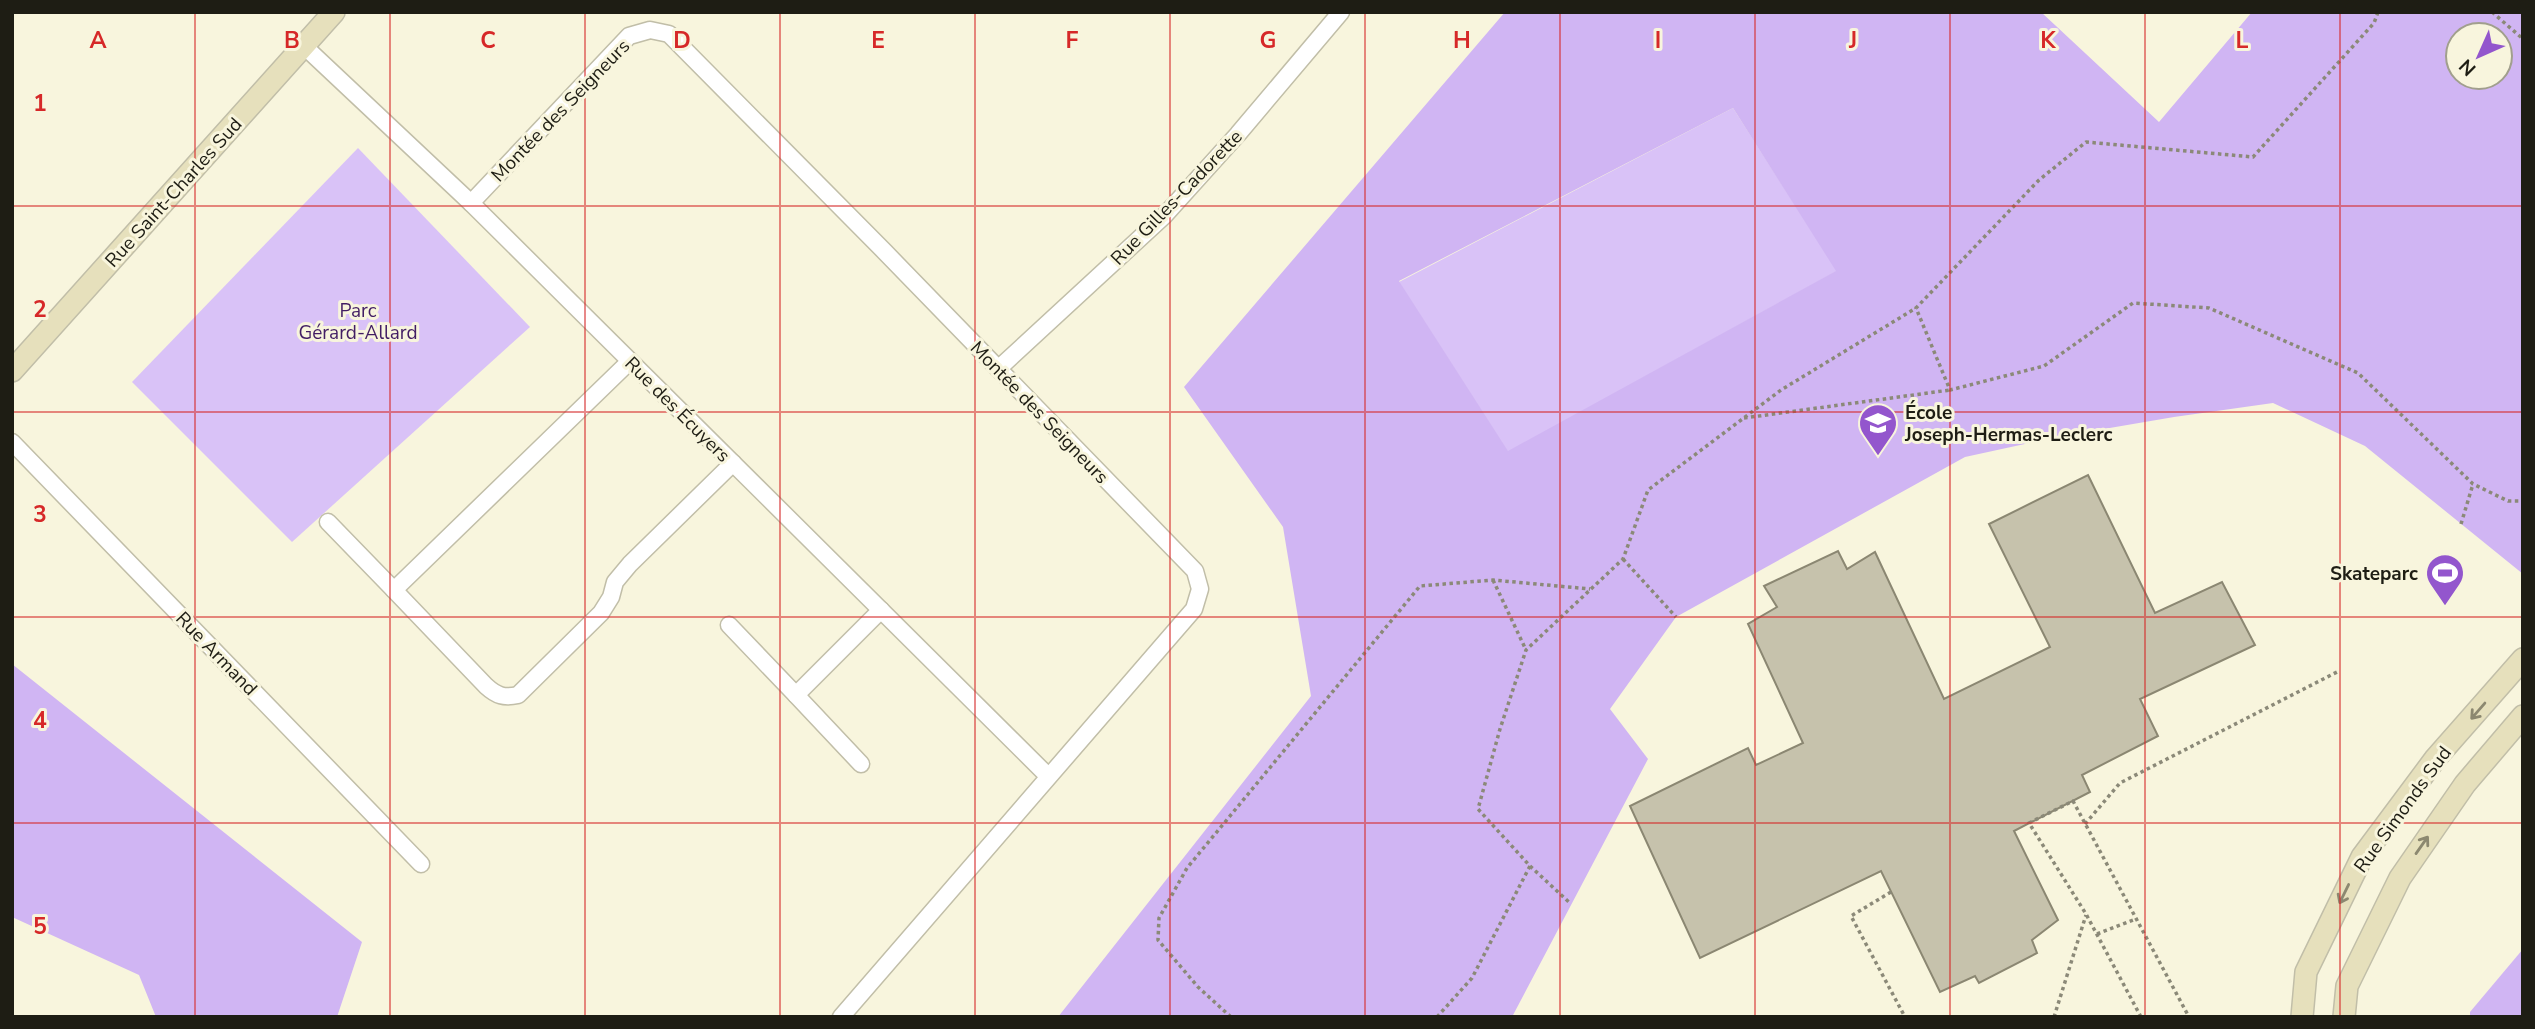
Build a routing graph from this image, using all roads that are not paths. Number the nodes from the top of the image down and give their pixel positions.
1 (334, 12) edge
2 (1341, 12) edge
3 (304, 47) junction
4 (471, 203) junction
5 (630, 361) junction
6 (998, 369) junction
7 (12, 371) edge
8 (12, 442) edge
9 (733, 463) junction
10 (328, 522) dead end
11 (394, 590) junction
12 (881, 610) junction
13 (729, 625) dead end
14 (2523, 659) edge
15 (796, 695) junction
16 (2523, 716) edge
17 (861, 764) dead end
18 (1048, 776) junction
19 (421, 864) dead end
20 (841, 1017) edge
21 (2302, 1017) edge
22 (2344, 1017) edge

1 - 3 street, Rue Saint-Charles Sud
2 - 6 street, Rue Gilles-Cadorette
3 - 4 street, Rue des Écuyers
3 - 7 street, Rue Saint-Charles Sud
4 - 5 street, Rue des Écuyers
4 - 6 street, Montée des Seigneurs
5 - 9 street, Rue des Écuyers
5 - 11 street
6 - 18 street, Montée des Seigneurs
8 - 19 street, Rue Armand
9 - 11 street
9 - 12 street, Rue des Écuyers
10 - 11 street
12 - 15 street
12 - 18 street, Rue des Écuyers
13 - 15 street
14 -> 21 street, Rue Simonds Sud
15 - 17 street
22 -> 16 street, Rue Simonds Sud
18 - 20 street, Montée des Seigneurs

